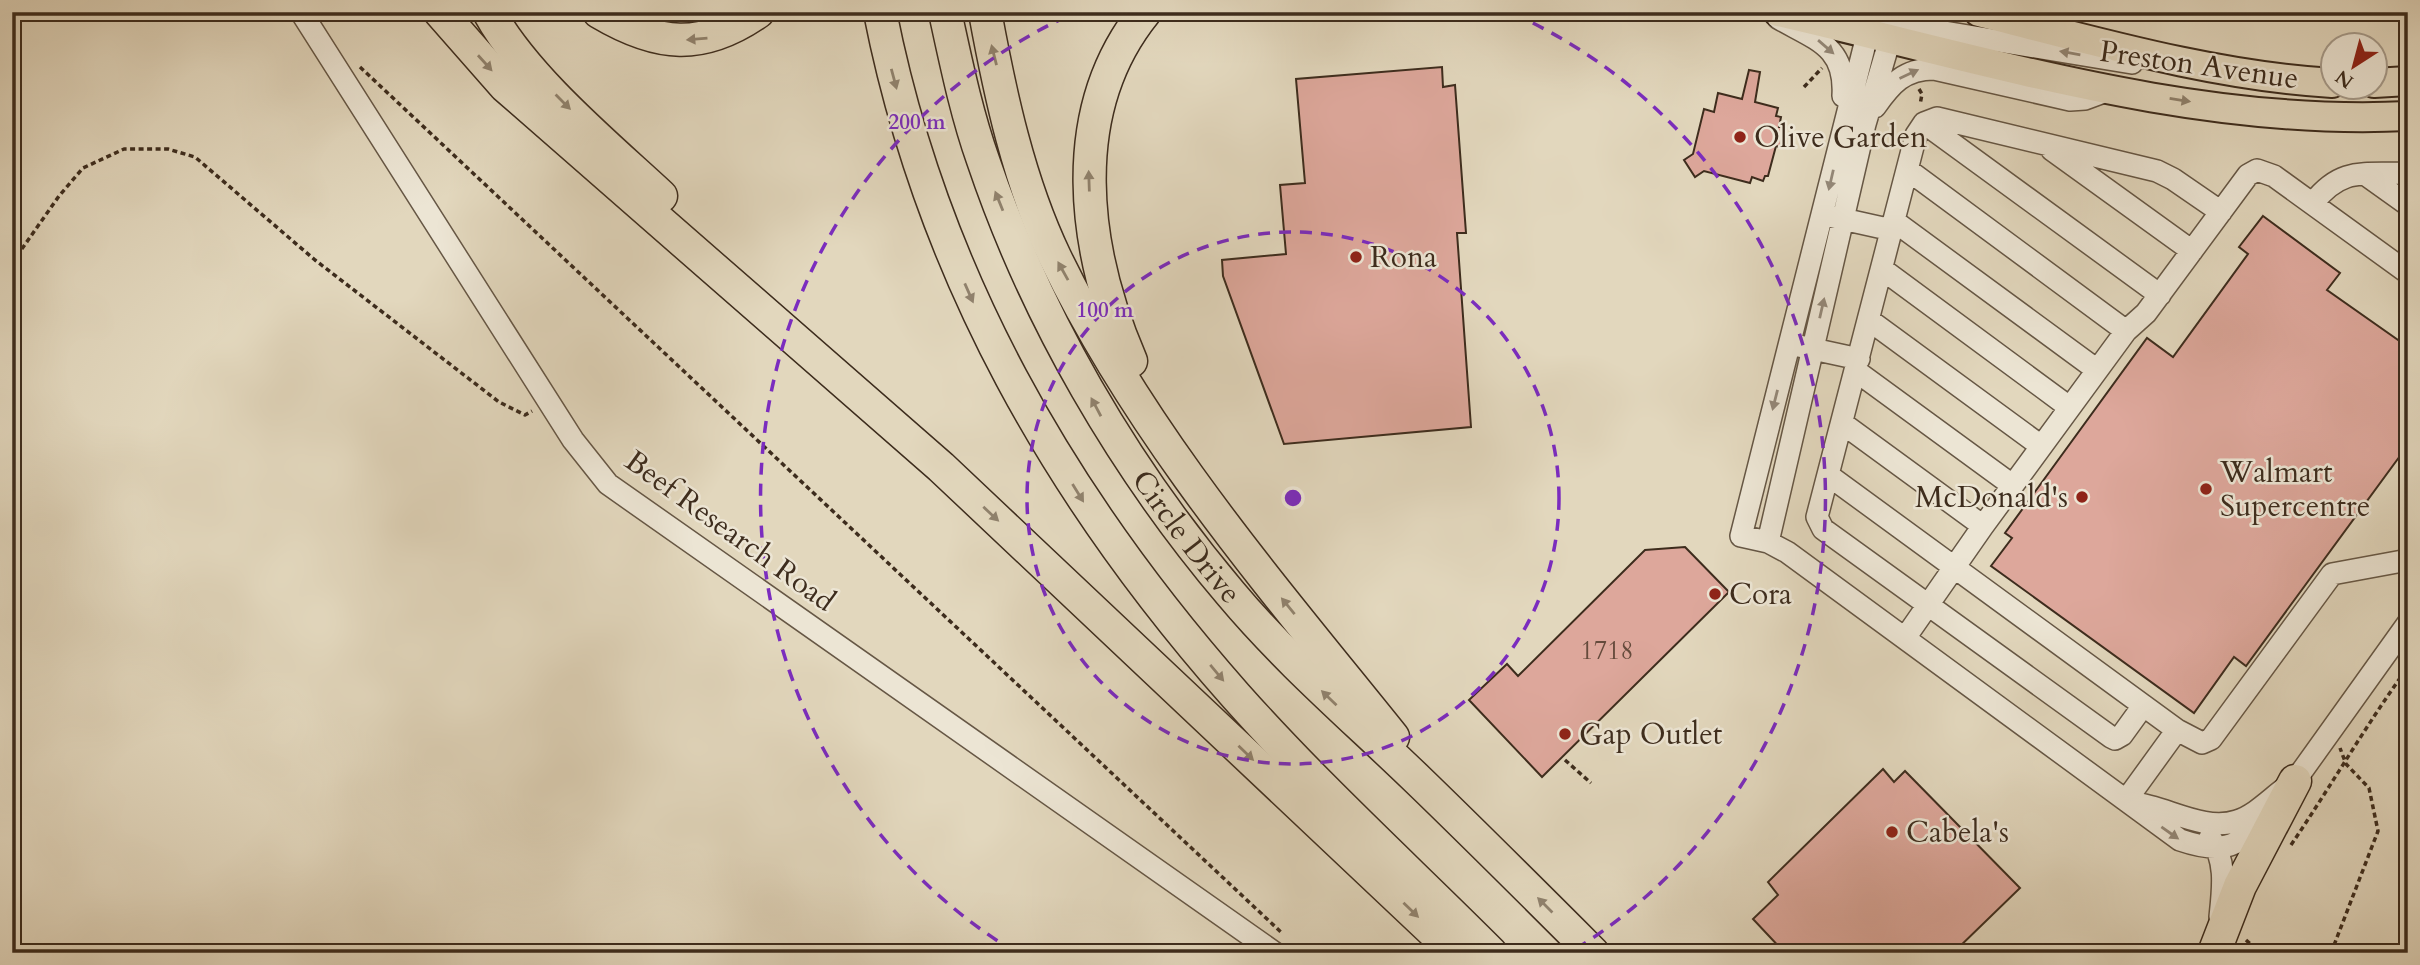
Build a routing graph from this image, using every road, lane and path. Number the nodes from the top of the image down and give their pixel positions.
1 (301, 12) edge
2 (439, 12) edge
3 (489, 12) edge
4 (599, 12) edge
5 (758, 12) edge
6 (880, 12) edge
7 (945, 12) edge
8 (985, 12) edge
9 (1145, 12) edge
10 (1767, 12) edge
11 (1778, 12) edge
12 (1979, 12) edge
13 (2029, 12) edge
14 (1885, 24) edge
15 (2139, 51) junction
16 (353, 57) dead end
17 (1825, 64) dead end
18 (2282, 78) junction
19 (2408, 81) edge
20 (2318, 82) edge
21 (2388, 82) edge
22 (1917, 86) dead end
23 (1804, 87) dead end
24 (2112, 88) junction
25 (1846, 113) junction
26 (2408, 116) edge
27 (1924, 123) junction
28 (1866, 124) junction
29 (2042, 143) junction
30 (1908, 170) junction
31 (2408, 173) edge
32 (2366, 175) junction
33 (2313, 204) junction
34 (2408, 205) edge
35 (2221, 212) junction
36 (1822, 215) junction
37 (1843, 219) junction
38 (1893, 226) junction
39 (2192, 251) junction
40 (12, 263) edge
41 (1882, 269) junction
42 (2408, 274) edge
43 (2160, 295) junction
44 (1869, 320) junction
45 (2126, 331) junction
46 (1789, 344) junction
47 (1813, 349) junction
48 (1857, 365) junction
49 (2096, 370) junction
50 (550, 404) junction
51 (2069, 407) junction
52 (1842, 424) junction
53 (2041, 446) junction
54 (941, 467) junction
55 (1828, 475) junction
56 (2012, 485) junction
57 (1200, 496) junction
58 (1983, 526) junction
59 (1768, 542) junction
60 (2408, 560) edge
61 (1953, 568) junction
62 (1927, 605) junction
63 (2408, 623) edge
64 (1905, 638) junction
65 (2408, 667) edge
66 (2143, 706) junction
67 (2177, 730) junction
68 (2329, 732) junction
69 (1565, 760) dead end
70 (2346, 764) junction
71 (1416, 778) junction
72 (2295, 781) junction
73 (1591, 783) dead end
74 (2129, 801) junction
75 (2191, 818) junction
76 (2216, 846) junction
77 (2286, 851) dead end
78 (1258, 910) dead end
79 (2250, 928) dead end
80 (2216, 946) edge
81 (1261, 949) edge
82 (1456, 953) edge
83 (1491, 953) edge
84 (1593, 953) edge
85 (2260, 953) edge
86 (2331, 953) edge

1 - 50 street, Beef Research Road
2 -> 54 highway
3 -> 54 highway
5 -> 4 highway
6 -> 83 highway, Circle Drive
71 -> 7 highway, Circle Drive
57 -> 8 highway
57 -> 9 highway
10 -> 25 street
11 - 14 main road, Preston Avenue
12 - 15 main road, Preston Avenue
13 - 15 street
18 -> 14 street
14 - 24 main road, Preston Avenue
14 - 25 street
14 - 28 street
15 - 18 main road, Preston Avenue
16 - 78 path
17 - 23 path
18 - 20 main road, Preston Avenue
19 - 21 main road
22 - 27 path
24 -> 26 main road, Preston Avenue
28 -> 24 street
25 -> 36 street
27 - 29 street
27 - 30 street
27 - 43 street
28 - 37 street
29 - 35 street
29 - 39 street
30 - 38 street
30 - 45 street
31 - 32 street
32 - 33 street
32 - 34 street
33 - 35 street
33 - 42 street
35 - 39 street
36 - 37 street
36 - 46 street
37 - 38 street
47 -> 37 street
38 - 41 street
38 - 49 street
39 - 43 street
40 - 50 path
41 - 44 street
41 - 51 street
43 - 45 street
44 - 48 street
44 - 53 street
45 - 49 street
46 - 47 street
46 -> 59 street
47 - 48 street
47 - 59 street
48 - 52 street
48 - 56 street
49 - 51 street
50 - 81 street, Beef Research Road
51 - 53 street
52 - 55 street
52 - 58 street
53 - 56 street
54 -> 82 highway
55 - 61 street
55 - 62 street
56 - 58 street
71 -> 57 highway
58 - 61 street
59 - 64 street
60 - 67 street
61 - 62 street
61 - 66 street
62 - 64 street
62 - 66 street
63 - 68 street
64 - 74 street
65 - 70 path
66 - 67 street
67 - 74 street
68 - 70 path
68 - 72 street
69 - 73 path
70 - 77 path
70 - 86 path
84 -> 71 highway, Circle Drive
72 - 75 street
72 - 76 street
72 - 80 highway
74 - 75 street
74 -> 76 street
75 - 76 street
76 - 80 street
79 - 85 path

